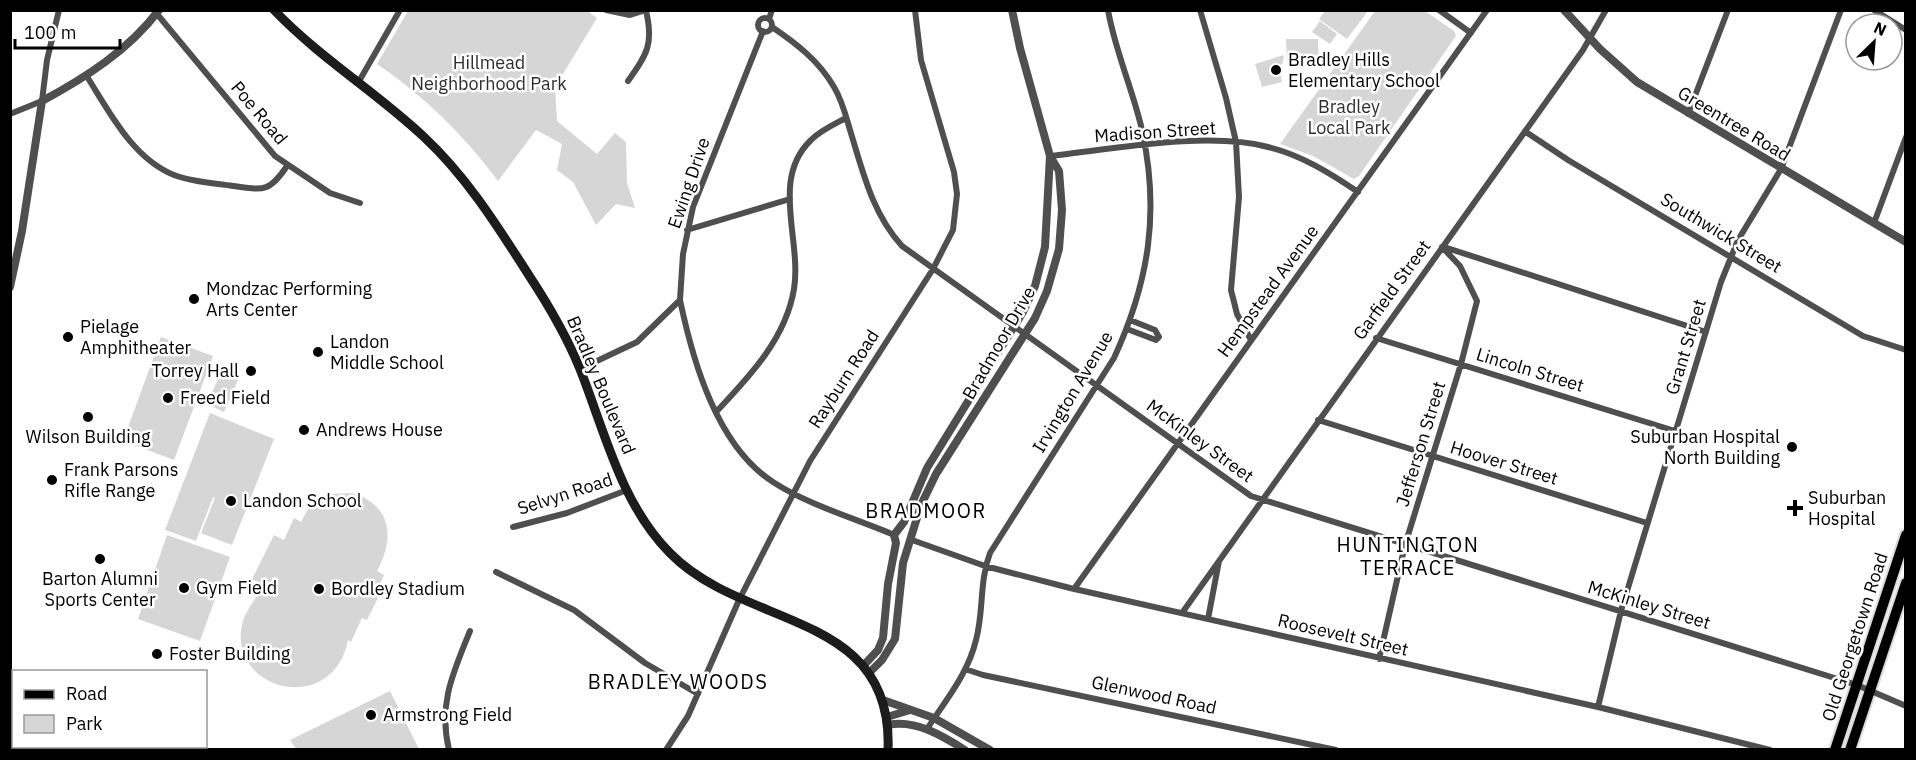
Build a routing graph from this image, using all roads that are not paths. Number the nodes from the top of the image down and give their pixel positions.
1 (59, 10) edge
2 (274, 10) edge
3 (400, 10) edge
4 (606, 10) edge
5 (772, 10) edge
6 (915, 10) edge
7 (1012, 10) edge
8 (1108, 10) edge
9 (1200, 10) edge
10 (1439, 10) edge
11 (1487, 10) edge
12 (1564, 10) edge
13 (1606, 10) edge
14 (1728, 10) edge
15 (1841, 10) edge
16 (1874, 10) edge
17 (646, 11) edge
18 (158, 12) edge
19 (769, 19) junction
20 (772, 27) junction
21 (1905, 30) edge
22 (763, 32) junction
23 (1471, 33) junction
24 (1589, 39) junction
25 (86, 75) junction
26 (628, 81) dead end
27 (358, 83) junction
28 (42, 101) junction
29 (10, 114) edge
30 (1688, 114) junction
31 (846, 118) junction
32 (1526, 132) junction
33 (1905, 137) edge
34 (1236, 142) junction
35 (1145, 147) junction
36 (1050, 156) junction
37 (287, 166) junction
38 (1781, 169) junction
39 (1358, 192) junction
40 (790, 200) junction
41 (360, 203) dead end
42 (1874, 223) junction
43 (687, 230) junction
44 (1905, 242) edge
45 (1442, 247) junction
46 (1731, 257) junction
47 (14, 258) edge
48 (933, 269) junction
49 (10, 287) edge
50 (680, 300) junction
51 (1130, 320) junction
52 (1014, 326) junction
53 (1127, 329) junction
54 (1706, 332) junction
55 (1025, 333) junction
56 (1377, 338) junction
57 (1251, 340) junction
58 (1905, 350) edge
59 (1461, 364) junction
60 (580, 369) junction
61 (1097, 386) junction
62 (717, 411) junction
63 (1318, 420) junction
64 (1676, 431) junction
65 (1177, 444) junction
66 (1432, 456) junction
67 (627, 490) junction
68 (793, 492) junction
69 (1262, 500) junction
70 (1647, 523) junction
71 (513, 527) dead end
72 (1905, 535) edge
73 (897, 536) junction
74 (911, 540) junction
75 (1405, 545) junction
76 (1219, 558) junction
77 (985, 566) junction
78 (496, 572) dead end
79 (1905, 583) edge
80 (1074, 589) junction
81 (739, 600) junction
82 (1621, 611) junction
83 (1182, 613) junction
84 (1208, 620) junction
85 (470, 631) dead end
86 (1379, 659) junction
87 (867, 668) junction
88 (965, 669) junction
89 (1857, 685) junction
90 (1870, 690) junction
91 (698, 694) junction
92 (883, 700) junction
93 (1905, 706) edge
94 (1598, 707) junction
95 (911, 710) junction
96 (934, 717) junction
97 (888, 721) junction
98 (927, 729) junction
99 (449, 750) edge
100 (666, 750) edge
101 (888, 750) edge
102 (965, 750) edge
103 (990, 750) edge
104 (1336, 750) edge
105 (1770, 750) edge
106 (1835, 750) edge
107 (1850, 750) edge

1 - 28 street
2 - 27 main road, Bradley Boulevard
3 - 27 street
4 - 17 street
5 - 19 street
6 - 48 street, Rayburn Road
7 - 36 street, Bradmoor Drive
8 - 35 street, Irvington Avenue
9 - 34 street
10 - 23 street
11 - 23 street, Hempstead Avenue
12 - 24 street, Greentree Road
13 - 24 street, Garfield Street
14 - 30 street
15 - 38 street, Grant Street
16 - 21 street
17 - 26 street
18 - 25 street
18 - 37 street, Poe Road
19 - 20 street
19 - 22 street, Ewing Drive
20 - 22 street
20 - 31 street, McKinley Street
22 - 43 street, Ewing Drive
23 - 39 street, Hempstead Avenue
24 - 30 street, Greentree Road
24 - 32 street, Garfield Street
25 - 28 street
25 - 37 street
27 - 60 main road, Bradley Boulevard
28 - 29 street
28 - 47 street
30 - 38 street, Greentree Road
31 - 40 street
31 - 48 street, McKinley Street
32 - 45 street, Garfield Street
32 - 46 street, Southwick Street
33 - 42 street
34 - 35 street, Madison Street
34 - 39 street, Madison Street
34 - 57 street
35 - 36 street, Madison Street
35 - 51 street, Irvington Avenue
36 - 52 street, Bradmoor Drive
36 - 55 street, Bradmoor Drive
37 - 41 street, Poe Road
38 - 42 street, Greentree Road
38 - 46 street, Grant Street
39 - 57 street, Hempstead Avenue
40 - 43 street
40 - 62 street
42 - 44 street, Greentree Road
43 - 50 street, Ewing Drive
45 - 54 street
45 - 56 street, Garfield Street
45 - 59 street, Jefferson Street
46 - 54 street, Grant Street
46 - 58 street, Southwick Street
47 - 49 street
48 - 52 street, McKinley Street
48 - 68 street, Rayburn Road
50 - 60 street
50 - 62 street
51 - 53 street, Irvington Avenue
51 - 53 street
52 - 55 street, McKinley Street
52 - 73 street, Bradmoor Drive
53 - 61 street, Irvington Avenue
54 - 64 street, Grant Street
55 - 61 street, McKinley Street
55 - 74 street, Bradmoor Drive
56 - 59 street, Lincoln Street
56 - 63 street, Garfield Street
57 - 65 street, Hempstead Avenue
59 - 64 street, Lincoln Street
59 - 66 street, Jefferson Street
60 - 67 main road, Bradley Boulevard
61 - 65 street, McKinley Street
61 - 77 street, Irvington Avenue
62 - 68 street
63 - 66 street, Hoover Street
63 - 69 street, Garfield Street
64 - 70 street, Grant Street
65 - 69 street, McKinley Street
65 - 80 street, Hempstead Avenue
66 - 70 street, Hoover Street
66 - 75 street, Jefferson Street
67 - 71 street, Selvyn Road
67 - 81 main road, Bradley Boulevard
68 - 73 street
68 - 81 street, Rayburn Road
69 - 75 street, McKinley Street
69 - 76 street, Garfield Street
70 - 82 street, Grant Street
72 - 89 main road, Old Georgetown Road
73 - 74 street
73 - 74 street
73 - 87 street, Bradmoor Drive
74 - 77 street, Roosevelt Street
74 - 87 street, Bradmoor Drive
75 - 82 street, McKinley Street
75 - 86 street, Jefferson Street
76 - 83 street, Garfield Street
76 - 84 street, Garfield Street
77 - 80 street, Roosevelt Street
77 - 88 street, Irvington Avenue
78 - 91 street
79 - 90 main road, Old Georgetown Road
80 - 83 street, Roosevelt Street
81 - 87 main road, Bradley Boulevard
81 - 91 street, Rayburn Road
82 - 89 street, McKinley Street
82 - 94 street, Grant Street
83 - 84 street, Roosevelt Street
84 - 86 street, Roosevelt Street
85 - 99 street
86 - 94 street, Roosevelt Street
87 - 92 main road, Bradley Boulevard
88 - 96 street, Irvington Avenue
88 - 104 street, Glenwood Road
89 - 90 street, McKinley Street
89 - 106 main road, Old Georgetown Road
90 - 93 street, McKinley Street
90 - 107 main road, Old Georgetown Road
91 - 100 street, Rayburn Road
92 - 95 street
92 - 97 main road, Bradley Boulevard
94 - 105 street, Roosevelt Street
95 - 96 street
95 - 97 street
96 - 98 street, Irvington Avenue
96 - 103 street
97 - 98 street
97 - 101 main road, Bradley Boulevard
98 - 102 street

